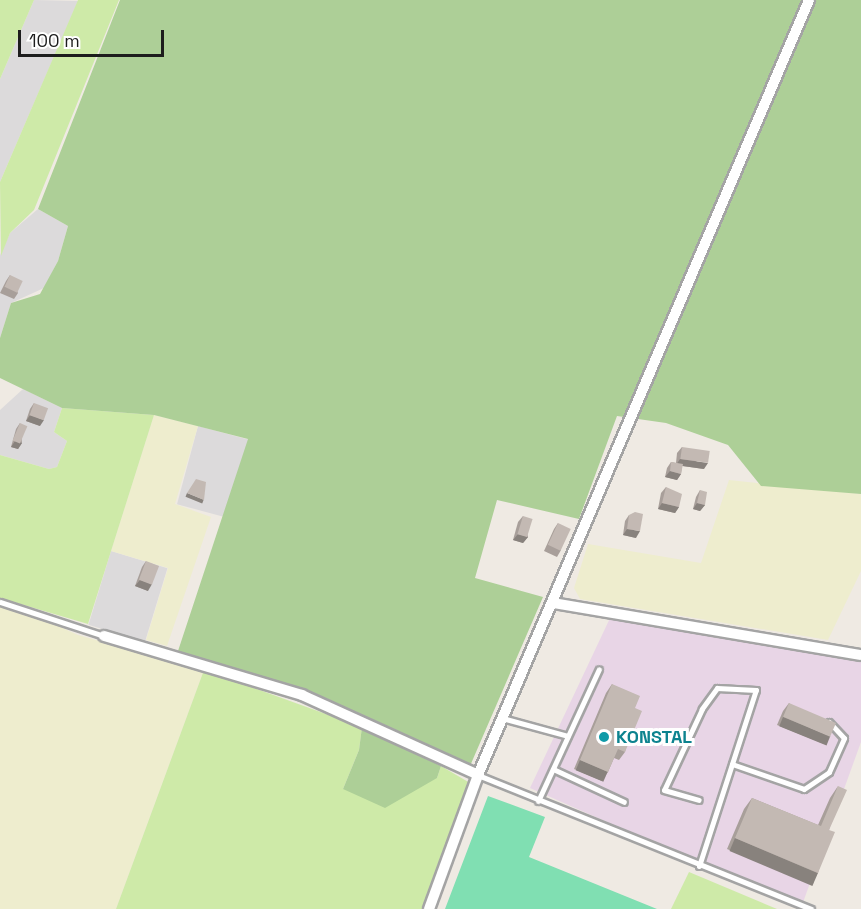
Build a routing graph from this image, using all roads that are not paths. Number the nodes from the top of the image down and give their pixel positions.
1 (809, 0) edge
2 (0, 602) edge
3 (553, 603) junction
4 (104, 636) joint
5 (861, 655) edge
6 (599, 669) dead end
7 (502, 718) junction
8 (825, 720) edge
9 (568, 736) junction
10 (732, 764) junction
11 (553, 769) junction
12 (478, 775) junction
13 (699, 800) dead end
14 (538, 801) junction
15 (624, 802) dead end
16 (699, 866) junction
17 (429, 909) edge
18 (811, 909) edge

1 - 3 street
2 - 4 lane
3 - 5 street
3 - 7 street
4 - 12 street
6 - 9 lane
7 - 9 lane
7 - 12 street
8 - 10 lane
9 - 11 lane
10 - 13 lane
10 - 16 lane
11 - 14 lane
11 - 15 lane
12 - 14 lane
12 - 17 street
14 - 16 lane
16 - 18 lane

